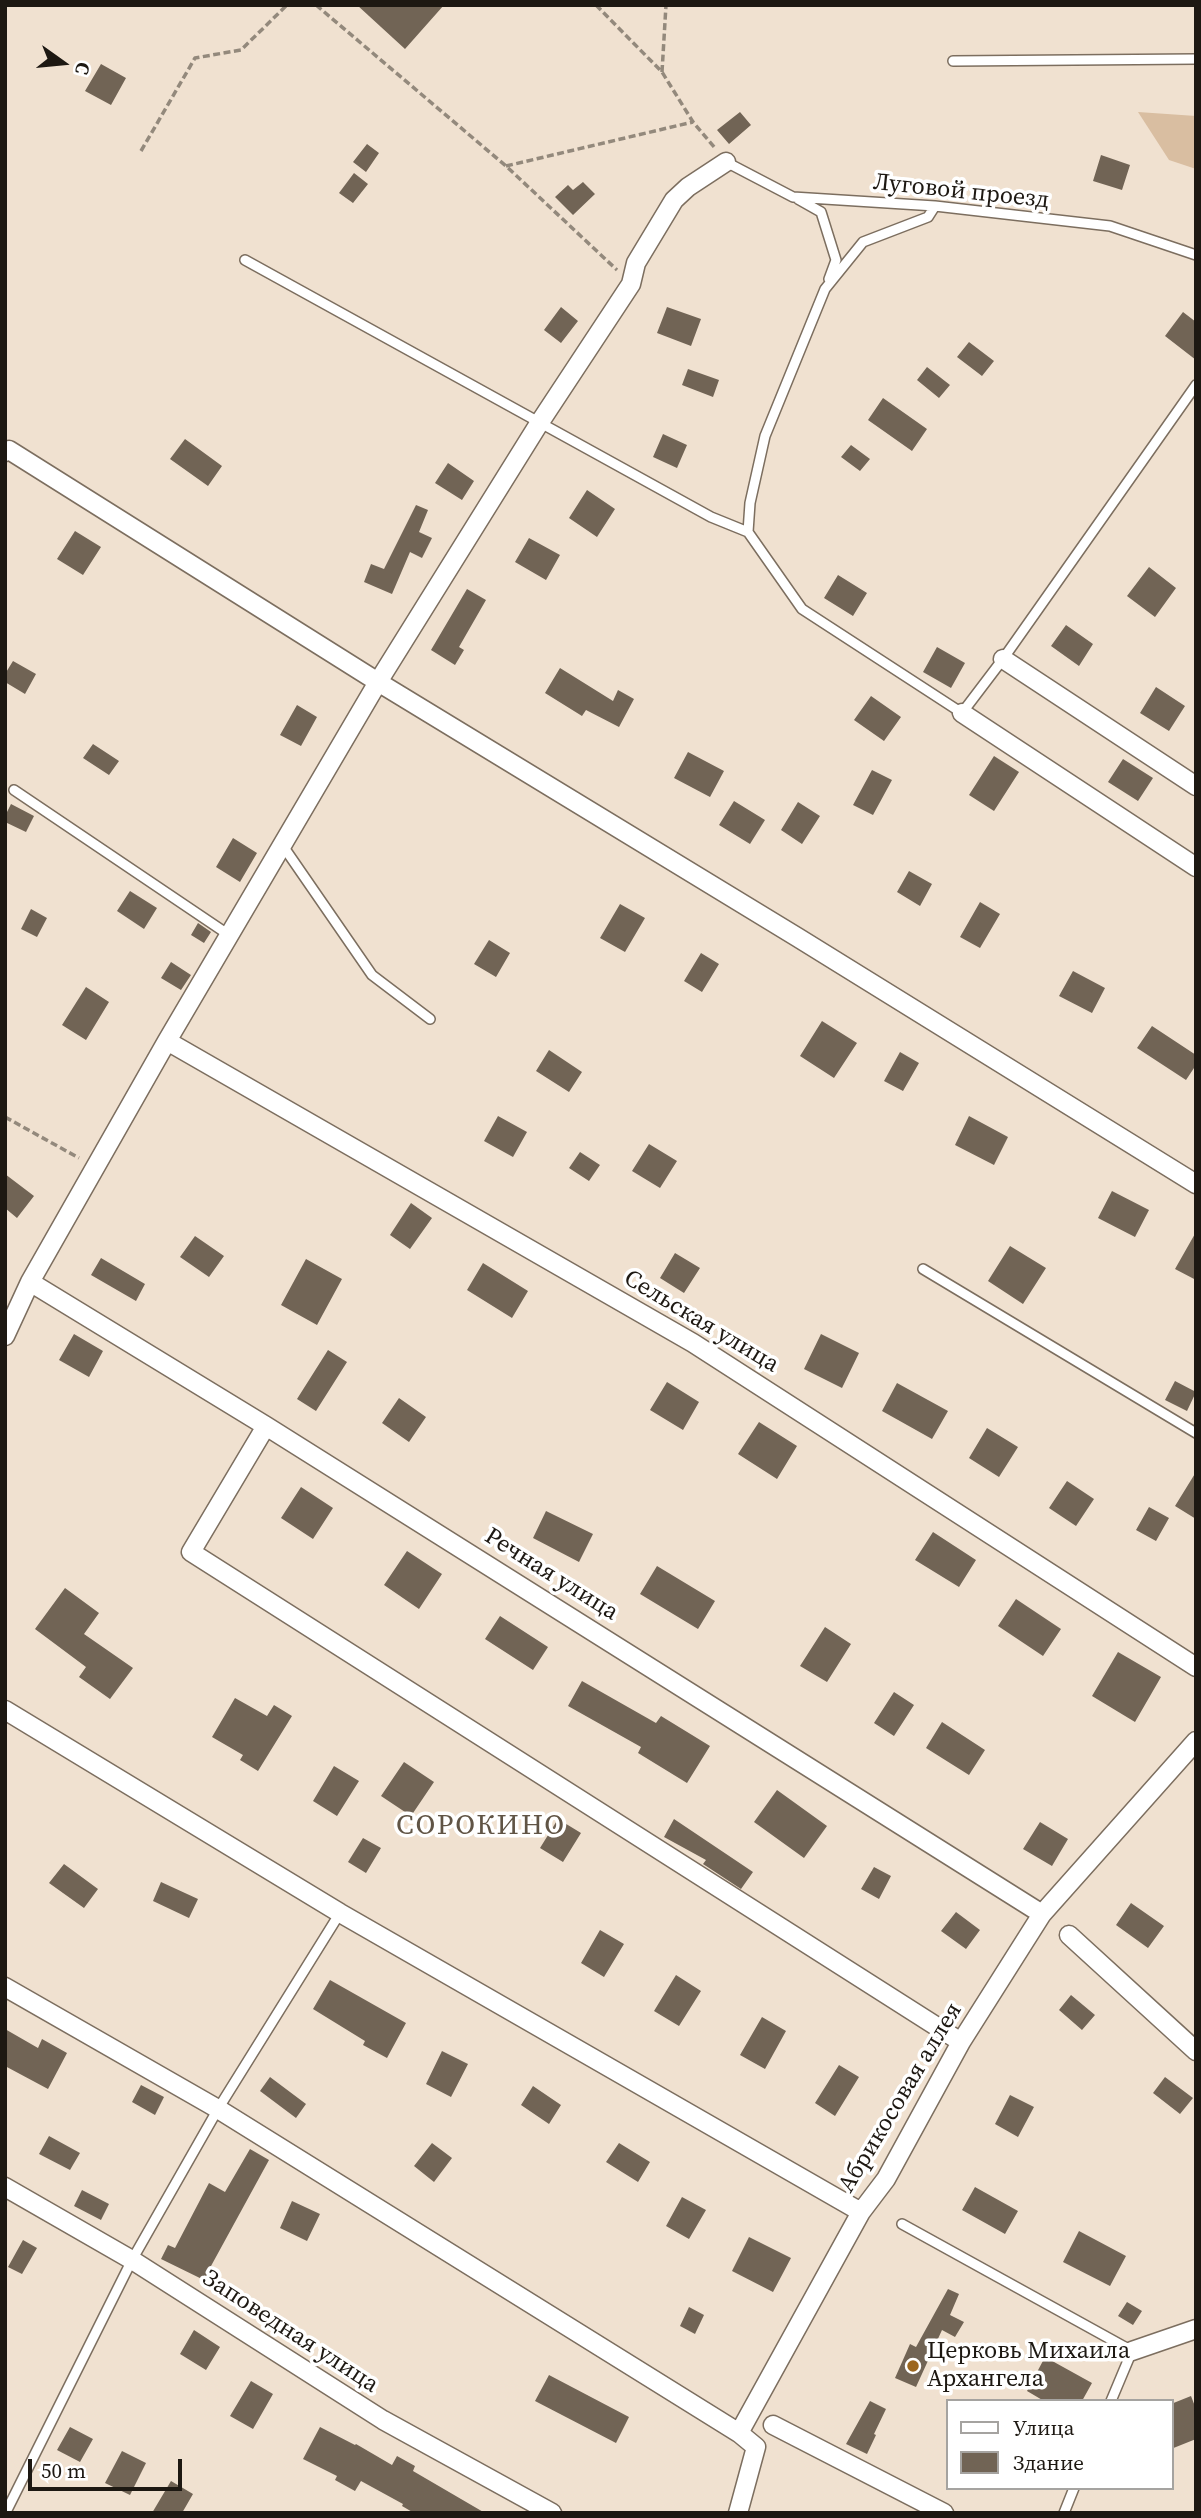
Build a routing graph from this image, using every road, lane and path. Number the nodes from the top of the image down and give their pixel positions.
1 (287, 5) edge
2 (316, 5) edge
3 (596, 5) edge
4 (666, 5) edge
5 (1196, 59) edge
6 (953, 61) dead end
7 (662, 72) junction
8 (693, 122) junction
9 (141, 151) dead end
10 (726, 162) junction
11 (506, 166) junction
12 (793, 197) junction
13 (935, 206) junction
14 (1196, 255) edge
15 (244, 260) dead end
16 (631, 284) junction
17 (825, 289) junction
18 (1196, 384) edge
19 (541, 422) junction
20 (7, 449) edge
21 (748, 532) junction
22 (1003, 659) junction
23 (378, 682) junction
24 (962, 713) junction
25 (1196, 786) edge
26 (14, 790) dead end
27 (282, 845) junction
28 (1196, 867) edge
29 (229, 935) junction
30 (430, 1019) dead end
31 (167, 1041) junction
32 (5, 1117) edge
33 (96, 1168) junction
34 (1196, 1184) edge
35 (923, 1269) dead end
36 (30, 1282) junction
37 (5, 1336) edge
38 (266, 1426) junction
39 (1196, 1433) edge
40 (1196, 1667) edge
41 (5, 1710) edge
42 (1196, 1741) edge
43 (340, 1913) junction
44 (1042, 1914) junction
45 (1069, 1935) dead end
46 (5, 1987) edge
47 (961, 2042) junction
48 (1196, 2051) edge
49 (218, 2109) junction
50 (5, 2187) edge
51 (861, 2212) junction
52 (902, 2224) dead end
53 (132, 2260) junction
54 (1196, 2329) edge
55 (1132, 2351) junction
56 (1112, 2399) edge
57 (773, 2425) dead end
58 (739, 2433) junction
59 (1073, 2490) edge
60 (8, 2511) edge
61 (552, 2513) edge
62 (738, 2513) edge
63 (944, 2513) edge
64 (1064, 2513) edge

1 - 9 path
2 - 11 path
3 - 7 path
4 - 7 path
5 - 6 lane
7 - 8 path
8 - 10 path
8 - 11 path
10 - 12 lane, Луговой проезд
10 - 16 street
11 - 16 path
12 - 13 lane, Луговой проезд
12 - 17 lane
13 - 14 lane, Луговой проезд
13 - 17 lane
15 - 19 lane
16 - 19 street
17 - 21 lane
18 - 22 lane
19 - 21 lane
19 - 23 street
20 - 23 street
21 - 24 lane
22 - 24 lane
22 - 25 street
23 - 27 street
23 - 34 street
24 - 28 street
26 - 29 lane
27 - 29 street
27 - 30 lane
29 - 31 street
31 - 33 street
31 - 40 street, Сельская улица
32 - 33 path
33 - 36 street
35 - 39 lane
36 - 37 street
36 - 38 street, Речная улица
38 - 44 street, Речная улица
38 - 47 street
41 - 43 street
42 - 44 street, Абрикосовая аллея
43 - 49 lane
43 - 51 street
44 - 47 street, Абрикосовая аллея
45 - 48 street
46 - 49 street
47 - 51 street, Абрикосовая аллея
49 - 53 lane
49 - 58 street
50 - 53 street, Заповедная улица
51 - 58 street, Абрикосовая аллея
52 - 55 lane
53 - 60 lane
53 - 61 street, Заповедная улица
54 - 55 street
55 - 56 lane
57 - 63 street
58 - 62 street
59 - 64 lane

